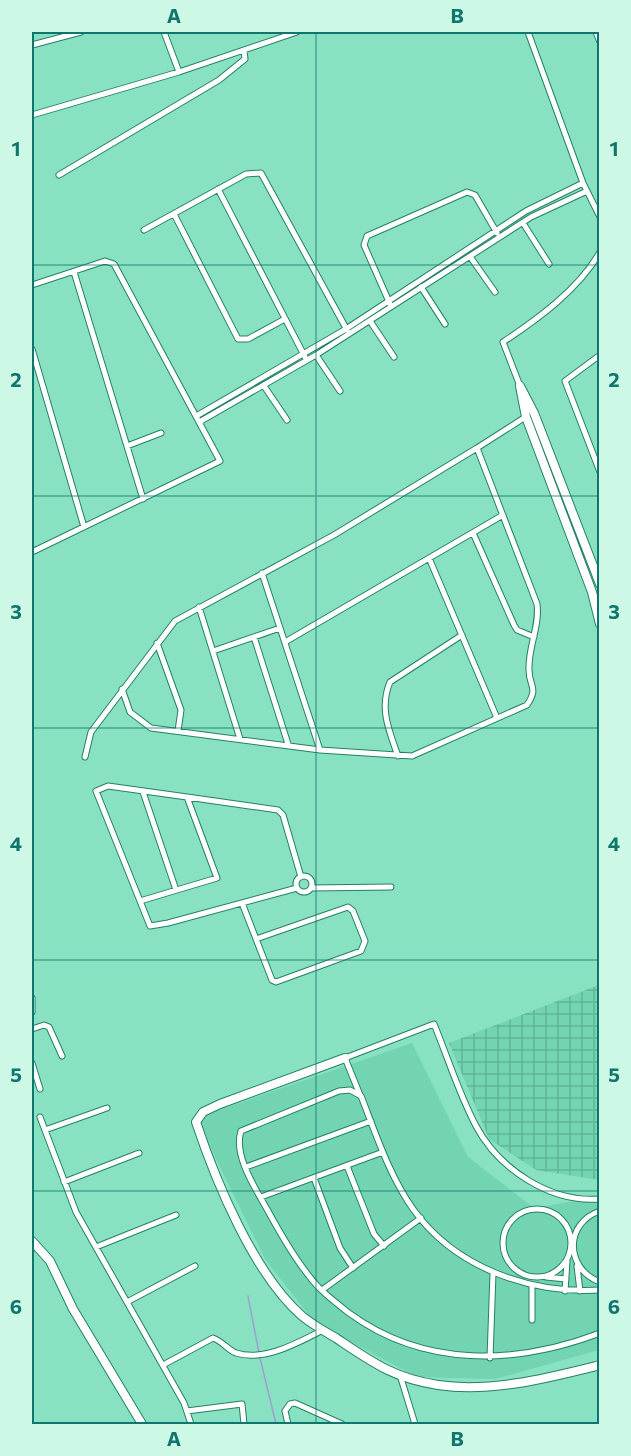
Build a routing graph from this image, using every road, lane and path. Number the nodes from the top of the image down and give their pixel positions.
1 (81, 32) edge
2 (164, 32) edge
3 (297, 32) edge
4 (528, 32) edge
5 (596, 32) edge
6 (600, 42) edge
7 (32, 45) edge
8 (244, 51) junction
9 (179, 72) junction
10 (32, 115) edge
11 (59, 175) dead end
12 (583, 183) junction
13 (218, 189) junction
14 (587, 191) junction
15 (174, 214) junction
16 (600, 217) edge
17 (522, 223) junction
18 (144, 230) dead end
19 (496, 231) junction
20 (500, 237) junction
21 (600, 252) edge
22 (471, 258) junction
23 (549, 264) dead end
24 (74, 272) junction
25 (419, 283) junction
26 (32, 285) edge
27 (423, 289) junction
28 (495, 292) dead end
29 (391, 305) junction
30 (283, 320) junction
31 (370, 321) junction
32 (446, 324) dead end
33 (347, 332) junction
34 (32, 349) edge
35 (303, 354) junction
36 (316, 355) junction
37 (600, 355) edge
38 (394, 357) dead end
39 (307, 361) junction
40 (264, 386) junction
41 (520, 386) joint
42 (340, 391) dead end
43 (198, 415) junction
44 (530, 415) junction
45 (287, 420) dead end
46 (201, 421) junction
47 (161, 433) dead end
48 (127, 446) junction
49 (477, 448) junction
50 (600, 472) edge
51 (143, 499) junction
52 (503, 515) junction
53 (84, 527) junction
54 (473, 533) junction
55 (32, 552) edge
56 (429, 558) junction
57 (262, 573) junction
58 (600, 584) edge
59 (596, 591) edge
60 (597, 601) edge
61 (199, 607) junction
62 (600, 624) edge
63 (280, 628) junction
64 (462, 635) junction
65 (254, 637) junction
66 (534, 637) junction
67 (285, 642) junction
68 (157, 643) junction
69 (213, 651) junction
70 (122, 689) junction
71 (497, 718) junction
72 (178, 731) junction
73 (240, 739) junction
74 (288, 744) junction
75 (320, 750) junction
76 (398, 756) junction
77 (85, 757) dead end
78 (143, 792) junction
79 (187, 797) junction
80 (301, 877) junction
81 (391, 887) dead end
82 (297, 888) junction
83 (311, 888) junction
84 (177, 890) junction
85 (140, 901) junction
86 (242, 903) junction
87 (256, 939) junction
88 (32, 998) edge
89 (32, 1012) edge
90 (32, 1029) edge
91 (62, 1056) dead end
92 (345, 1058) junction
93 (32, 1063) edge
94 (40, 1089) dead end
95 (361, 1096) junction
96 (107, 1108) dead end
97 (40, 1117) dead end
98 (371, 1121) junction
99 (45, 1130) junction
100 (383, 1152) junction
101 (139, 1153) dead end
102 (347, 1166) junction
103 (246, 1167) junction
104 (314, 1178) junction
105 (64, 1182) junction
106 (261, 1197) junction
107 (600, 1199) edge
108 (600, 1211) edge
109 (176, 1215) dead end
110 (421, 1218) junction
111 (32, 1233) edge
112 (33, 1242) edge
113 (384, 1246) junction
114 (96, 1247) junction
115 (567, 1260) junction
116 (577, 1263) junction
117 (195, 1266) dead end
118 (353, 1268) junction
119 (493, 1273) junction
120 (545, 1276) junction
121 (566, 1279) junction
122 (580, 1280) junction
123 (600, 1282) edge
124 (532, 1286) junction
125 (322, 1290) junction
126 (600, 1290) edge
127 (565, 1291) junction
128 (580, 1291) junction
129 (127, 1302) junction
130 (532, 1320) dead end
131 (321, 1331) junction
132 (600, 1333) edge
133 (490, 1358) junction
134 (163, 1365) junction
135 (600, 1365) edge
136 (400, 1375) junction
137 (187, 1411) junction
138 (142, 1425) edge
139 (191, 1425) edge
140 (244, 1425) edge
141 (288, 1425) edge
142 (342, 1425) edge
143 (415, 1425) edge

1 - 7 street
2 - 9 street
3 - 8 street
4 - 12 street
5 - 6 street
8 - 9 street
8 - 11 street
9 - 10 street
12 - 14 street
12 - 19 street
13 - 15 street
13 - 30 street
13 - 33 street
14 - 16 street
14 - 17 street
15 - 18 street
15 - 30 street
17 - 20 street
17 - 23 street
19 - 20 street
19 - 25 street
19 - 29 street
20 - 22 street
21 - 41 street
22 - 27 street
22 - 28 street
24 - 26 street
24 - 43 street
24 - 48 street
25 - 27 street
25 - 29 street
27 - 29 street
27 - 32 street
29 - 31 street
29 - 33 street
30 - 35 street
31 - 33 street
31 - 38 street
33 - 35 street
33 - 36 street
34 - 53 street
35 - 39 street
35 - 43 street
36 - 39 street
36 - 42 street
37 - 50 street
39 - 40 street
40 - 45 street
40 - 46 street
41 - 44 street
43 - 46 street
44 - 49 street
44 - 58 street
44 - 59 street
46 - 51 street
47 - 48 street
48 - 51 street
49 - 52 street
49 - 57 street
51 - 53 street
52 - 54 street
52 - 66 street
53 - 55 street
54 - 56 street
54 - 66 street
56 - 64 street
56 - 67 street
57 - 61 street
57 - 63 street
59 - 60 street
60 - 62 street
61 - 68 street
61 - 69 street
63 - 65 street
63 - 67 street
64 - 71 street
64 - 76 street
65 - 69 street
65 - 74 street
66 - 71 street
67 - 75 street
68 - 70 street
68 - 72 street
69 - 73 street
70 - 72 street
70 - 77 street
71 - 76 street
72 - 73 street
73 - 74 street
74 - 75 street
75 - 76 street
78 - 79 street
78 - 84 street
78 - 85 street
79 - 80 street
79 - 84 street
80 - 82 street
80 - 83 street
81 - 83 street
82 - 83 street
82 - 86 street
84 - 85 street
85 - 86 street
86 - 87 street
87 - 87 street
88 - 89 street
90 - 91 street
92 - 95 street
92 - 107 street
92 - 131 street
93 - 94 street
95 - 98 street
95 - 103 street
96 - 99 street
97 - 99 street
98 - 100 street
98 - 103 street
99 - 105 street
100 - 102 street
100 - 110 street
101 - 105 street
102 - 104 street
102 - 113 street
103 - 106 street
104 - 106 street
104 - 118 street
105 - 114 street
106 - 125 street
108 - 116 street
109 - 114 street
110 - 113 street
110 - 119 street
111 - 112 street
112 - 138 street
113 - 118 street
114 - 129 street
115 - 120 street
115 - 120 street
115 - 121 street
116 - 122 street
116 - 123 street
117 - 129 street
118 - 125 street
119 - 124 street
119 - 133 street
120 - 121 street
121 - 127 street
122 - 123 street
122 - 128 street
124 - 127 street
124 - 130 street
125 - 133 street
126 - 128 street
127 - 128 street
129 - 134 street
131 - 134 street
131 - 136 street
132 - 133 street
134 - 137 street
135 - 136 street
136 - 143 street
137 - 139 street
137 - 140 street
141 - 142 street

